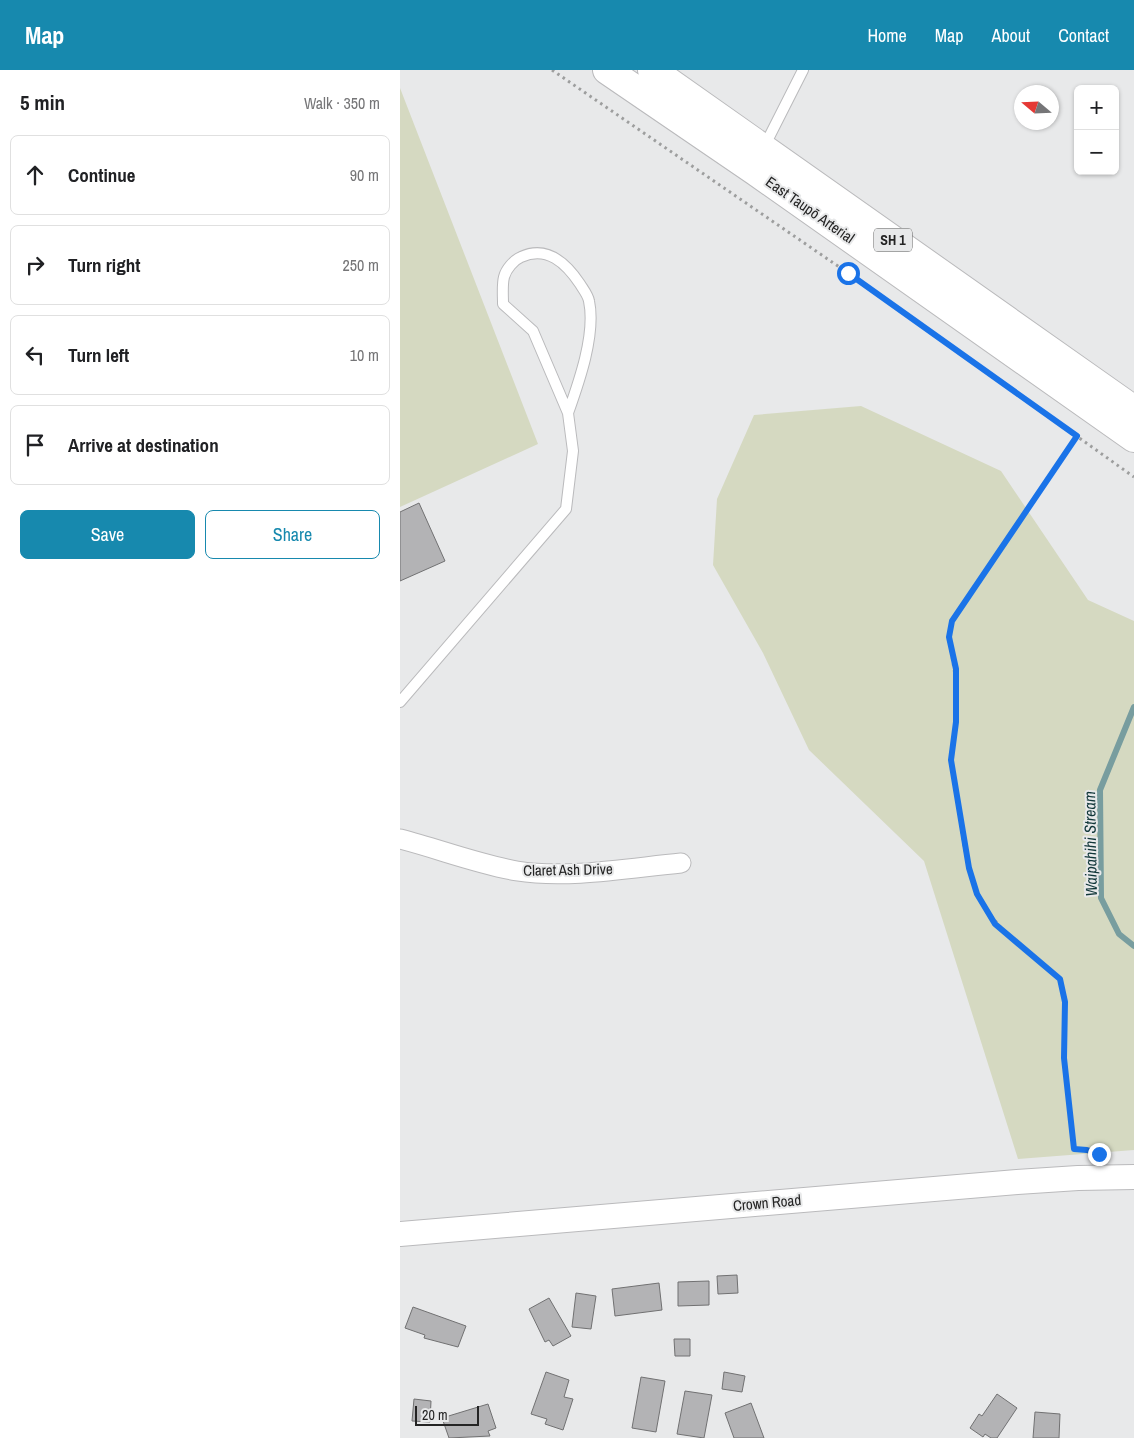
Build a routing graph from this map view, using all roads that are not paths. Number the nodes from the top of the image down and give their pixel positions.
1 (607, 70) edge
2 (652, 70) edge
3 (803, 70) edge
4 (764, 147) junction
5 (1134, 410) edge
6 (568, 413) junction
7 (1134, 438) edge
8 (400, 702) edge
9 (400, 838) edge
10 (681, 862) dead end
11 (1134, 1178) edge
12 (400, 1234) edge

1 - 7 highway, East Taupō Arterial / SH 1
2 - 4 highway, East Taupō Arterial / SH 1
3 - 4 lane
4 - 5 highway, East Taupō Arterial / SH 1
6 - 6 lane
6 - 8 lane
9 - 10 street, Claret Ash Drive
11 - 12 street, Crown Road

